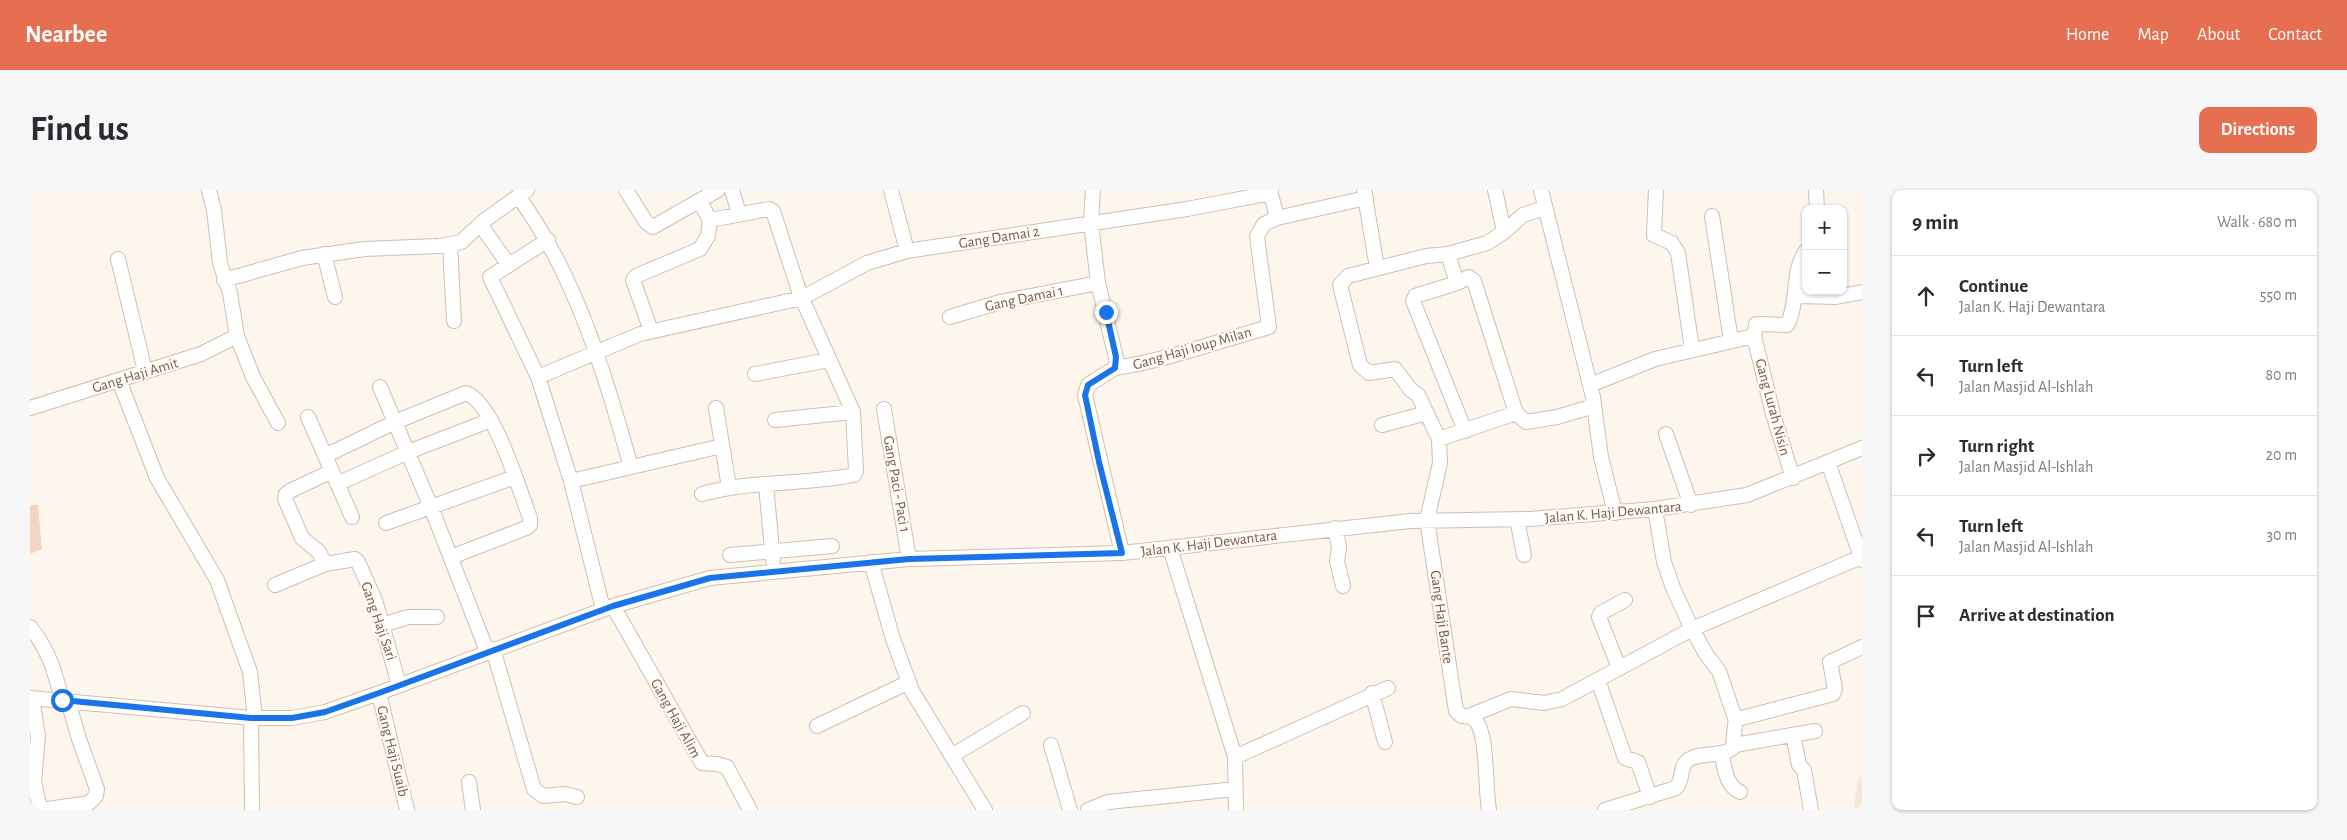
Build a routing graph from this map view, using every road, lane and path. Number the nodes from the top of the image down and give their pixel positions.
1 (209, 190) edge
2 (626, 190) edge
3 (718, 190) edge
4 (732, 190) edge
5 (891, 190) edge
6 (1093, 190) edge
7 (1496, 190) edge
8 (1541, 190) edge
9 (1656, 190) edge
10 (1816, 190) edge
11 (1271, 192) edge
12 (523, 193) edge
13 (1365, 194) edge
14 (700, 202) junction
15 (1817, 205) edge
16 (1544, 208) junction
17 (739, 214) junction
18 (1712, 216) dead end
19 (1277, 218) junction
20 (710, 220) junction
21 (1091, 222) junction
22 (480, 224) junction
23 (1504, 232) junction
24 (548, 240) junction
25 (450, 245) junction
26 (908, 251) junction
27 (324, 254) junction
28 (1448, 254) junction
29 (1802, 257) edge
30 (118, 258) dead end
31 (508, 264) junction
32 (1377, 268) junction
33 (224, 280) junction
34 (1456, 282) junction
35 (1098, 283) junction
36 (1862, 292) edge
37 (1796, 296) junction
38 (335, 297) dead end
39 (802, 298) junction
40 (950, 317) dead end
41 (454, 321) dead end
42 (651, 332) junction
43 (237, 336) junction
44 (1754, 336) junction
45 (1731, 341) junction
46 (1692, 348) junction
47 (598, 352) junction
48 (828, 360) junction
49 (1115, 368) junction
50 (145, 371) junction
51 (755, 374) dead end
52 (538, 377) junction
53 (119, 380) junction
54 (1590, 385) junction
55 (380, 387) dead end
56 (1594, 406) junction
57 (30, 408) edge
58 (716, 408) dead end
59 (884, 409) dead end
60 (853, 412) junction
61 (1516, 413) junction
62 (1427, 414) junction
63 (308, 417) dead end
64 (491, 420) junction
65 (775, 420) dead end
66 (395, 422) junction
67 (278, 423) dead end
68 (1382, 425) dead end
69 (1465, 431) junction
70 (1666, 434) dead end
71 (1439, 438) junction
72 (722, 446) junction
73 (1862, 448) edge
74 (408, 452) junction
75 (325, 456) junction
76 (1828, 462) junction
77 (631, 467) junction
78 (332, 471) junction
79 (515, 477) junction
80 (1793, 478) junction
81 (571, 481) junction
82 (337, 484) junction
83 (766, 485) junction
84 (729, 486) junction
85 (702, 494) dead end
86 (1692, 505) junction
87 (431, 507) junction
88 (1654, 509) junction
89 (1614, 513) junction
90 (352, 517) dead end
91 (1517, 519) junction
92 (1427, 520) junction
93 (386, 524) dead end
94 (1335, 528) junction
95 (832, 546) dead end
96 (1170, 548) junction
97 (773, 552) junction
98 (1122, 553) junction
99 (730, 555) dead end
100 (1524, 555) dead end
101 (451, 557) junction
102 (1861, 558) edge
103 (909, 559) junction
104 (871, 562) junction
105 (325, 564) junction
106 (774, 570) junction
107 (275, 585) dead end
108 (1343, 586) dead end
109 (1625, 600) dead end
110 (608, 608) junction
111 (437, 617) dead end
112 (382, 625) junction
113 (30, 627) edge
114 (1692, 629) junction
115 (1862, 647) edge
116 (490, 650) junction
117 (1619, 668) junction
118 (1598, 680) junction
119 (909, 682) junction
120 (399, 685) junction
121 (1388, 688) dead end
122 (379, 693) junction
123 (1372, 694) junction
124 (31, 698) edge
125 (65, 701) junction
126 (1022, 713) dead end
127 (1464, 715) junction
128 (253, 718) junction
129 (1736, 721) junction
130 (817, 726) dead end
131 (1815, 730) dead end
132 (1793, 735) junction
133 (1384, 742) dead end
134 (1051, 745) dead end
135 (1735, 746) junction
136 (1721, 753) junction
137 (953, 755) junction
138 (1235, 757) junction
139 (468, 782) dead end
140 (1236, 789) junction
141 (1740, 792) dead end
142 (577, 796) dead end
143 (1650, 797) junction
144 (39, 810) edge
145 (252, 810) edge
146 (407, 810) edge
147 (473, 810) edge
148 (750, 810) edge
149 (985, 810) edge
150 (1070, 810) edge
151 (1088, 810) edge
152 (1236, 810) edge
153 (1489, 810) edge
154 (1605, 810) edge
155 (1811, 810) edge

1 - 33 street
2 - 14 street
3 - 14 street
4 - 17 street
5 - 26 street
6 - 21 street
7 - 23 street
8 - 16 street
9 - 46 street
10 - 15 street
11 - 19 street
11 - 21 street, Gang Damai 2
12 - 22 street
12 - 24 street
13 - 19 street
13 - 32 street
14 - 20 street
16 - 23 street
16 - 54 street
17 - 20 street
17 - 39 street
18 - 45 street
19 - 49 street, Gang Haji Ioup Milan
20 - 42 street
21 - 26 street, Gang Damai 2
21 - 35 street
22 - 25 street
22 - 31 street
23 - 28 street
24 - 31 street
24 - 47 street
25 - 27 street
25 - 41 street
26 - 39 street, Gang Damai 2
27 - 33 street
27 - 38 street
28 - 32 street
28 - 34 street
29 - 37 street
30 - 50 street
31 - 52 street
32 - 62 street
33 - 43 street
34 - 61 street
34 - 69 street
35 - 40 street, Gang Damai 1
35 - 49 street
36 - 37 street
37 - 44 street
39 - 42 street, Gang Damai 2
39 - 48 street
42 - 47 street, Gang Damai 2
43 - 50 street, Gang Haji Amit
43 - 67 street
44 - 45 street
44 - 80 street, Gang Lurah Nisin
45 - 46 street
46 - 54 street
47 - 52 street, Gang Damai 2
47 - 77 street
48 - 51 street
48 - 60 street
49 - 98 street
50 - 53 street, Gang Haji Amit
52 - 81 street
53 - 57 street, Gang Haji Amit
53 - 128 street
54 - 56 street
55 - 66 street
56 - 61 street
56 - 89 street
58 - 72 street
59 - 103 street, Gang Paci - Paci 1
60 - 65 street
60 - 83 street
61 - 69 street
62 - 68 street
62 - 71 street
63 - 75 street
64 - 66 street
64 - 74 street
64 - 79 street
66 - 74 street
66 - 75 street
69 - 71 street
70 - 86 street
71 - 92 street
72 - 77 street
72 - 84 street
73 - 76 street, Jalan K. Haji Dewantara
74 - 82 street
74 - 87 street
75 - 78 street
76 - 80 street, Jalan K. Haji Dewantara
76 - 102 street
77 - 81 street
78 - 82 street
78 - 105 street
79 - 87 street
79 - 101 street
80 - 86 street, Jalan K. Haji Dewantara
81 - 110 street
82 - 90 street
83 - 84 street
83 - 97 street
84 - 85 street
86 - 88 street, Jalan K. Haji Dewantara
87 - 93 street
87 - 101 street
88 - 89 street, Jalan K. Haji Dewantara
88 - 114 street
89 - 91 street, Jalan K. Haji Dewantara
91 - 92 street, Jalan K. Haji Dewantara
91 - 100 street
92 - 94 street, Jalan K. Haji Dewantara
92 - 127 street, Gang Haji Bante
94 - 96 street, Jalan K. Haji Dewantara
94 - 108 street
95 - 97 street
96 - 98 street, Jalan K. Haji Dewantara
96 - 138 street
97 - 99 street
97 - 106 street
98 - 103 street, Jalan K. Haji Dewantara
101 - 116 street
102 - 114 street
103 - 104 street, Jalan K. Haji Dewantara
104 - 106 street, Jalan K. Haji Dewantara
104 - 119 street
105 - 107 street
105 - 112 street, Gang Haji Sari
106 - 110 street, Jalan K. Haji Dewantara
109 - 117 street
110 - 116 street, Jalan K. Haji Dewantara
110 - 148 street, Gang Haji Alim
111 - 112 street
112 - 120 street, Gang Haji Sari
113 - 125 street
114 - 117 street
114 - 129 street
115 - 129 street
116 - 120 street, Jalan K. Haji Dewantara
116 - 142 street
117 - 118 street
118 - 127 street
118 - 143 street
119 - 130 street
119 - 137 street
120 - 122 street, Jalan K. Haji Dewantara
121 - 123 street
122 - 128 street, Jalan K. Haji Dewantara
122 - 146 street, Gang Haji Suaib
123 - 133 street
123 - 138 street
124 - 125 street, Jalan K. Haji Dewantara
124 - 144 street
125 - 128 street, Jalan K. Haji Dewantara
125 - 144 street
126 - 137 street
127 - 153 street
128 - 145 street
129 - 135 street
131 - 132 street
132 - 135 street
132 - 155 street
134 - 150 street
135 - 136 street
136 - 141 street
136 - 143 street
137 - 149 street
138 - 140 street
139 - 147 street
140 - 151 street
140 - 152 street
143 - 154 street

